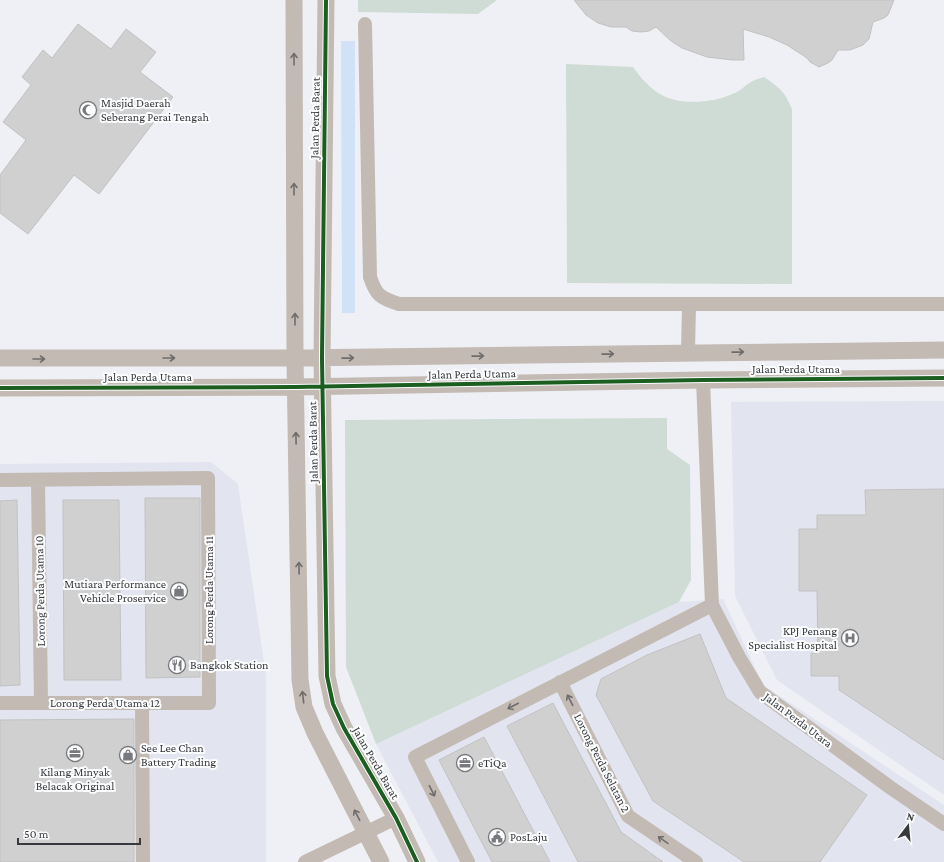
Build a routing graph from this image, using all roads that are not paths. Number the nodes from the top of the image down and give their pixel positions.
1 (294, 0) edge
2 (326, 0) edge
3 (365, 24) dead end
4 (689, 304) junction
5 (944, 304) edge
6 (944, 350) edge
7 (688, 353) junction
8 (0, 358) edge
9 (295, 358) junction
10 (322, 358) junction
11 (944, 378) edge
12 (703, 380) junction
13 (295, 387) junction
14 (322, 387) junction
15 (0, 388) edge
16 (0, 480) edge
17 (38, 480) junction
18 (712, 605) junction
19 (560, 682) junction
20 (41, 702) junction
21 (0, 703) edge
22 (142, 703) junction
23 (209, 703) joint
24 (396, 818) junction
25 (944, 824) edge
26 (366, 832) junction
27 (143, 862) edge
28 (306, 862) edge
29 (381, 862) edge
30 (417, 862) edge
31 (468, 862) edge
32 (696, 862) edge

9 -> 1 street, Jalan Perda Barat
2 - 10 street, Jalan Perda Barat
3 - 4 street
4 - 5 street
4 - 7 street
7 -> 6 street, Jalan Perda Utama
10 -> 7 street, Jalan Perda Utama
8 -> 9 street, Jalan Perda Utama
9 - 10 street, Jalan Perda Utama
9 - 13 street, Jalan Perda Barat
10 - 14 street, Jalan Perda Barat
11 - 12 street, Jalan Perda Utama
12 - 14 street, Jalan Perda Utama
12 - 18 street, Jalan Perda Utara
13 - 14 street, Jalan Perda Utama
13 - 15 street, Jalan Perda Utama
26 -> 13 street, Jalan Perda Barat
14 - 24 street, Jalan Perda Barat
16 - 17 street
17 - 20 street, Lorong Perda Utama 10
17 - 23 street, Lorong Perda Utama 11
18 - 19 street
18 - 25 street, Jalan Perda Utara
19 -> 31 street
32 -> 19 street, Lorong Perda Selatan 2
20 - 21 street, Lorong Perda Utama 12
20 - 22 street, Lorong Perda Utama 12
22 - 23 street, Lorong Perda Utama 12
22 - 27 street
24 - 26 street
24 - 30 street, Jalan Perda Barat
26 - 28 street
26 - 29 street, Jalan Perda Barat

